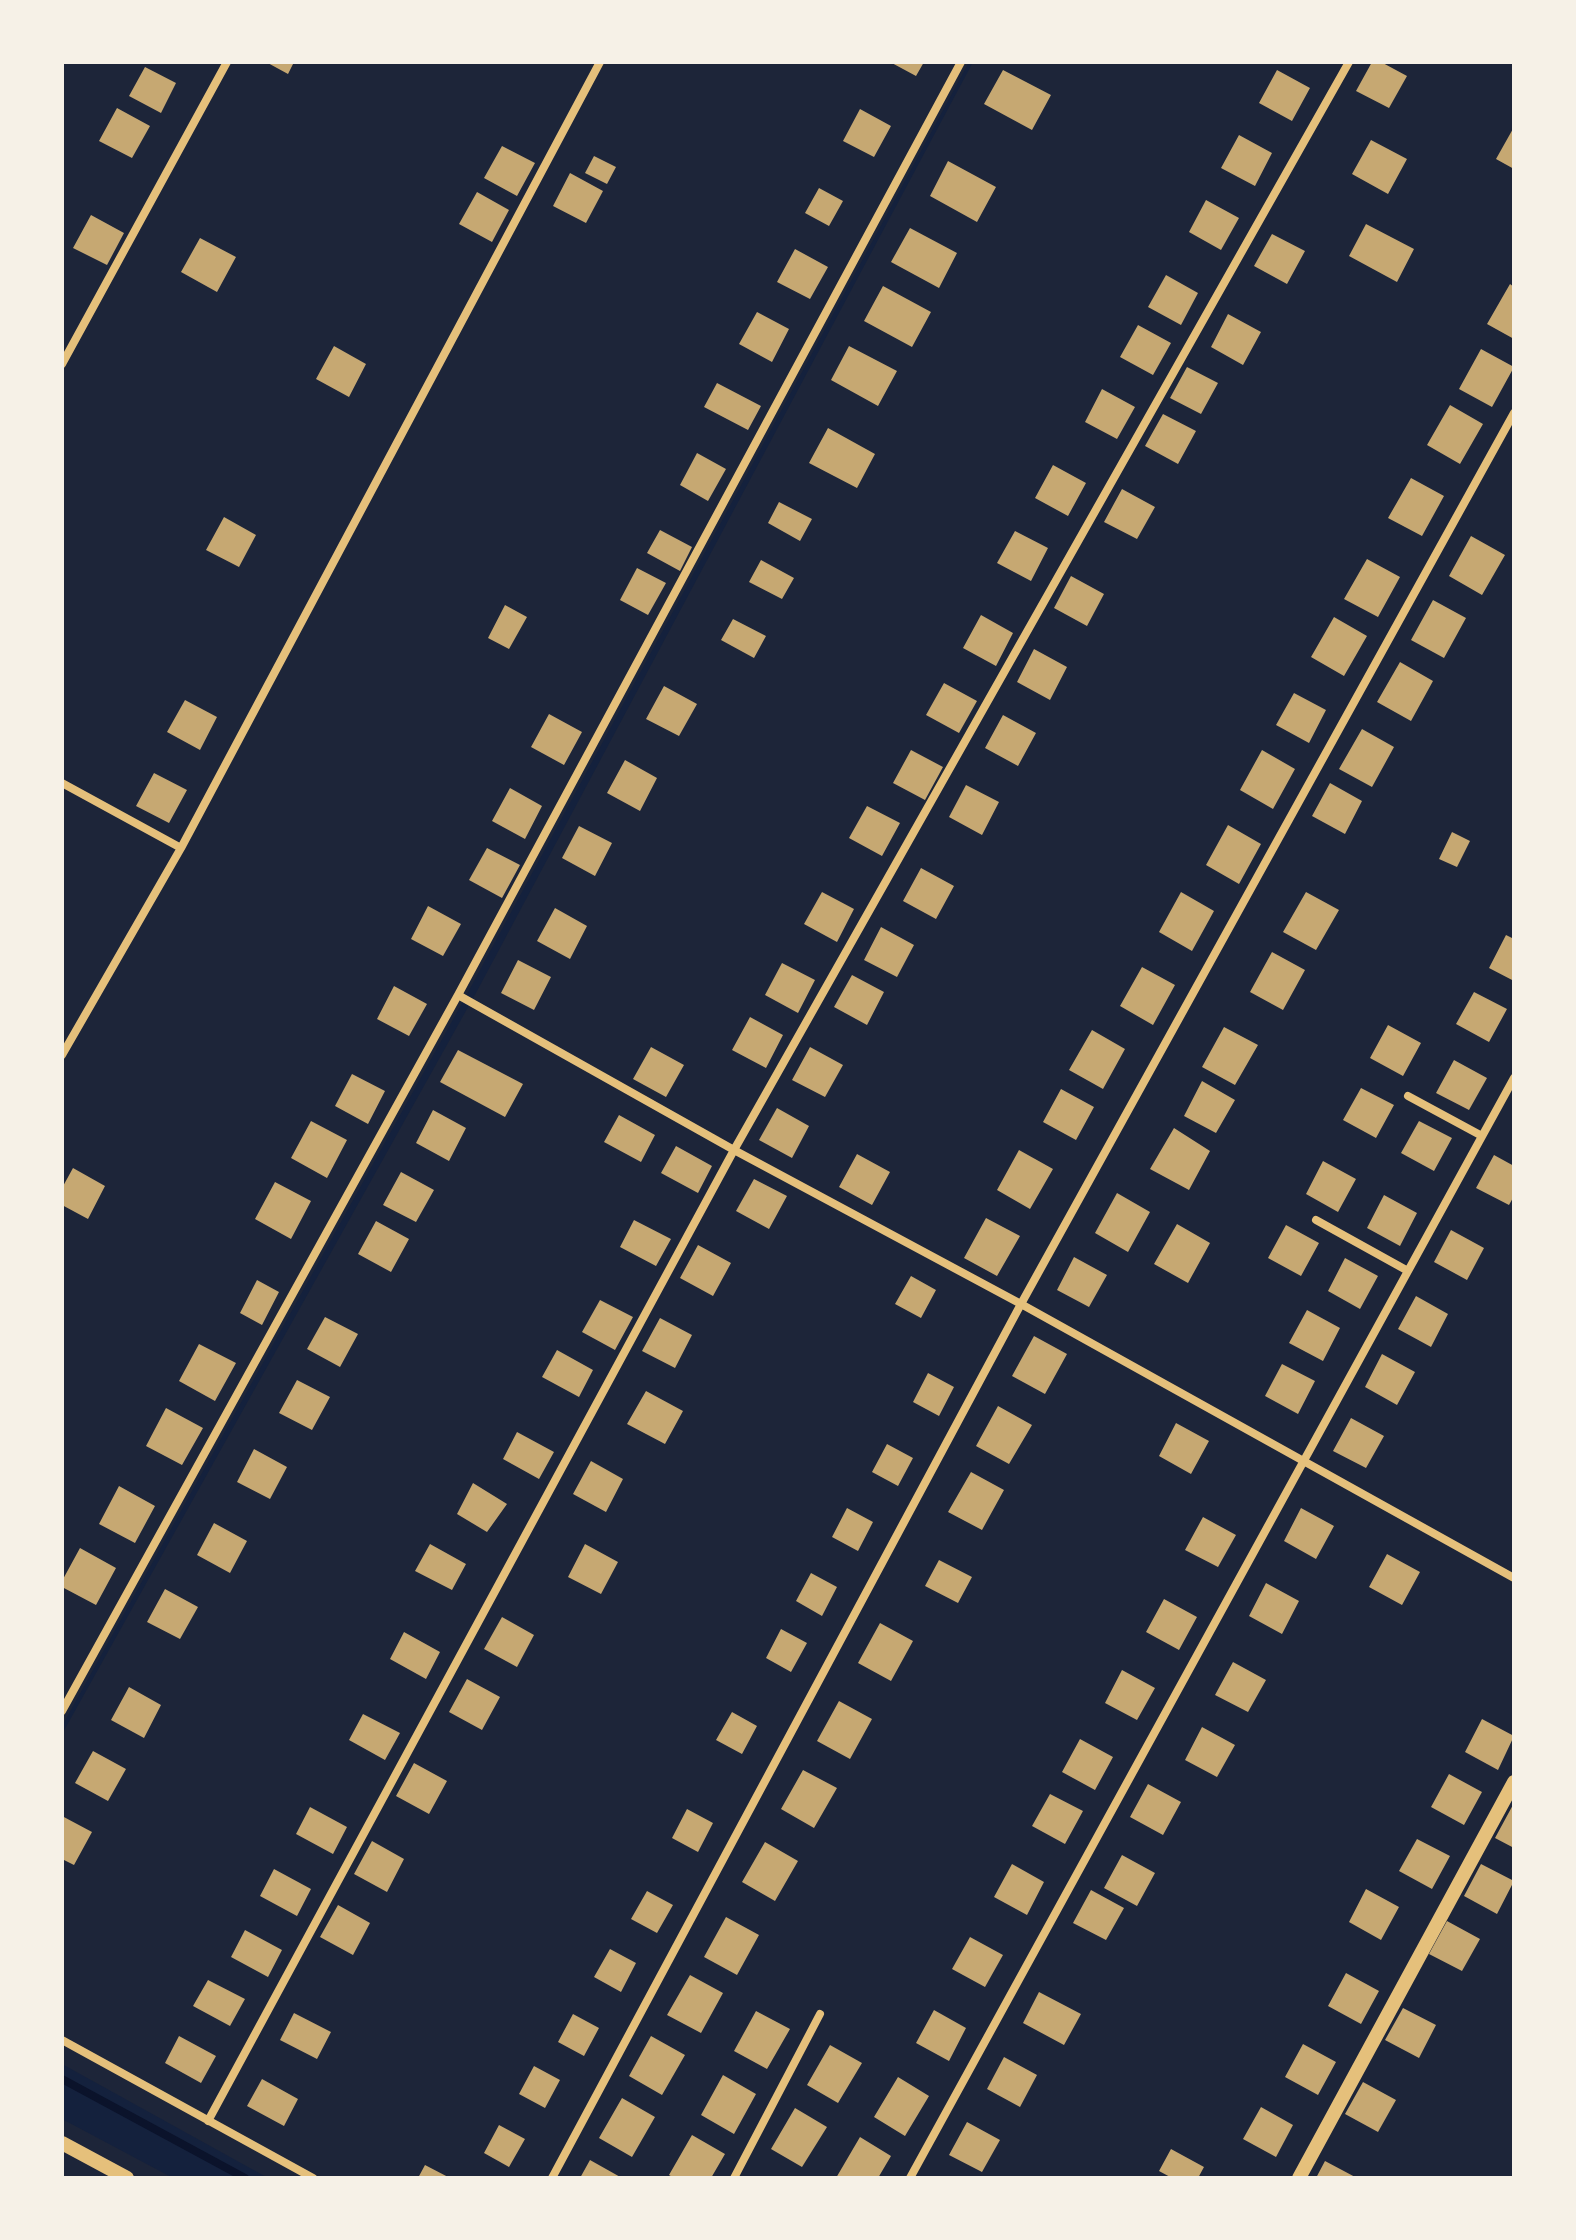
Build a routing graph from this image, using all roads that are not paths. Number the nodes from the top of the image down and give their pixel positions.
1 (227, 62) edge
2 (600, 62) edge
3 (961, 62) edge
4 (1349, 62) edge
5 (62, 364) edge
6 (1514, 413) edge
7 (62, 783) edge
8 (181, 848) junction
9 (458, 995) junction
10 (62, 1055) edge
11 (1514, 1078) edge
12 (1408, 1096) dead end
13 (1482, 1136) junction
14 (734, 1150) junction
15 (1316, 1220) dead end
16 (1408, 1271) junction
17 (1021, 1304) junction
18 (1304, 1461) junction
19 (1514, 1578) edge
20 (62, 1711) edge
21 (1514, 1782) edge
22 (820, 2014) dead end
23 (62, 2040) edge
24 (208, 2121) junction
25 (62, 2143) edge
26 (127, 2178) edge
27 (313, 2178) edge
28 (552, 2178) edge
29 (734, 2178) edge
30 (910, 2178) edge
31 (1299, 2178) edge

1 - 5 street
2 - 8 street
3 - 9 street
4 - 14 street
6 - 17 street
7 - 8 street
8 - 10 street
9 - 14 street
9 - 20 street
11 - 13 street
12 - 13 street
13 - 16 street
14 - 17 street
14 - 24 street
15 - 16 street
16 - 18 street
17 - 18 street
17 - 28 street
18 - 19 street
18 - 30 street
21 - 31 street
22 - 29 street
23 - 24 street
24 - 27 street
25 - 26 street

